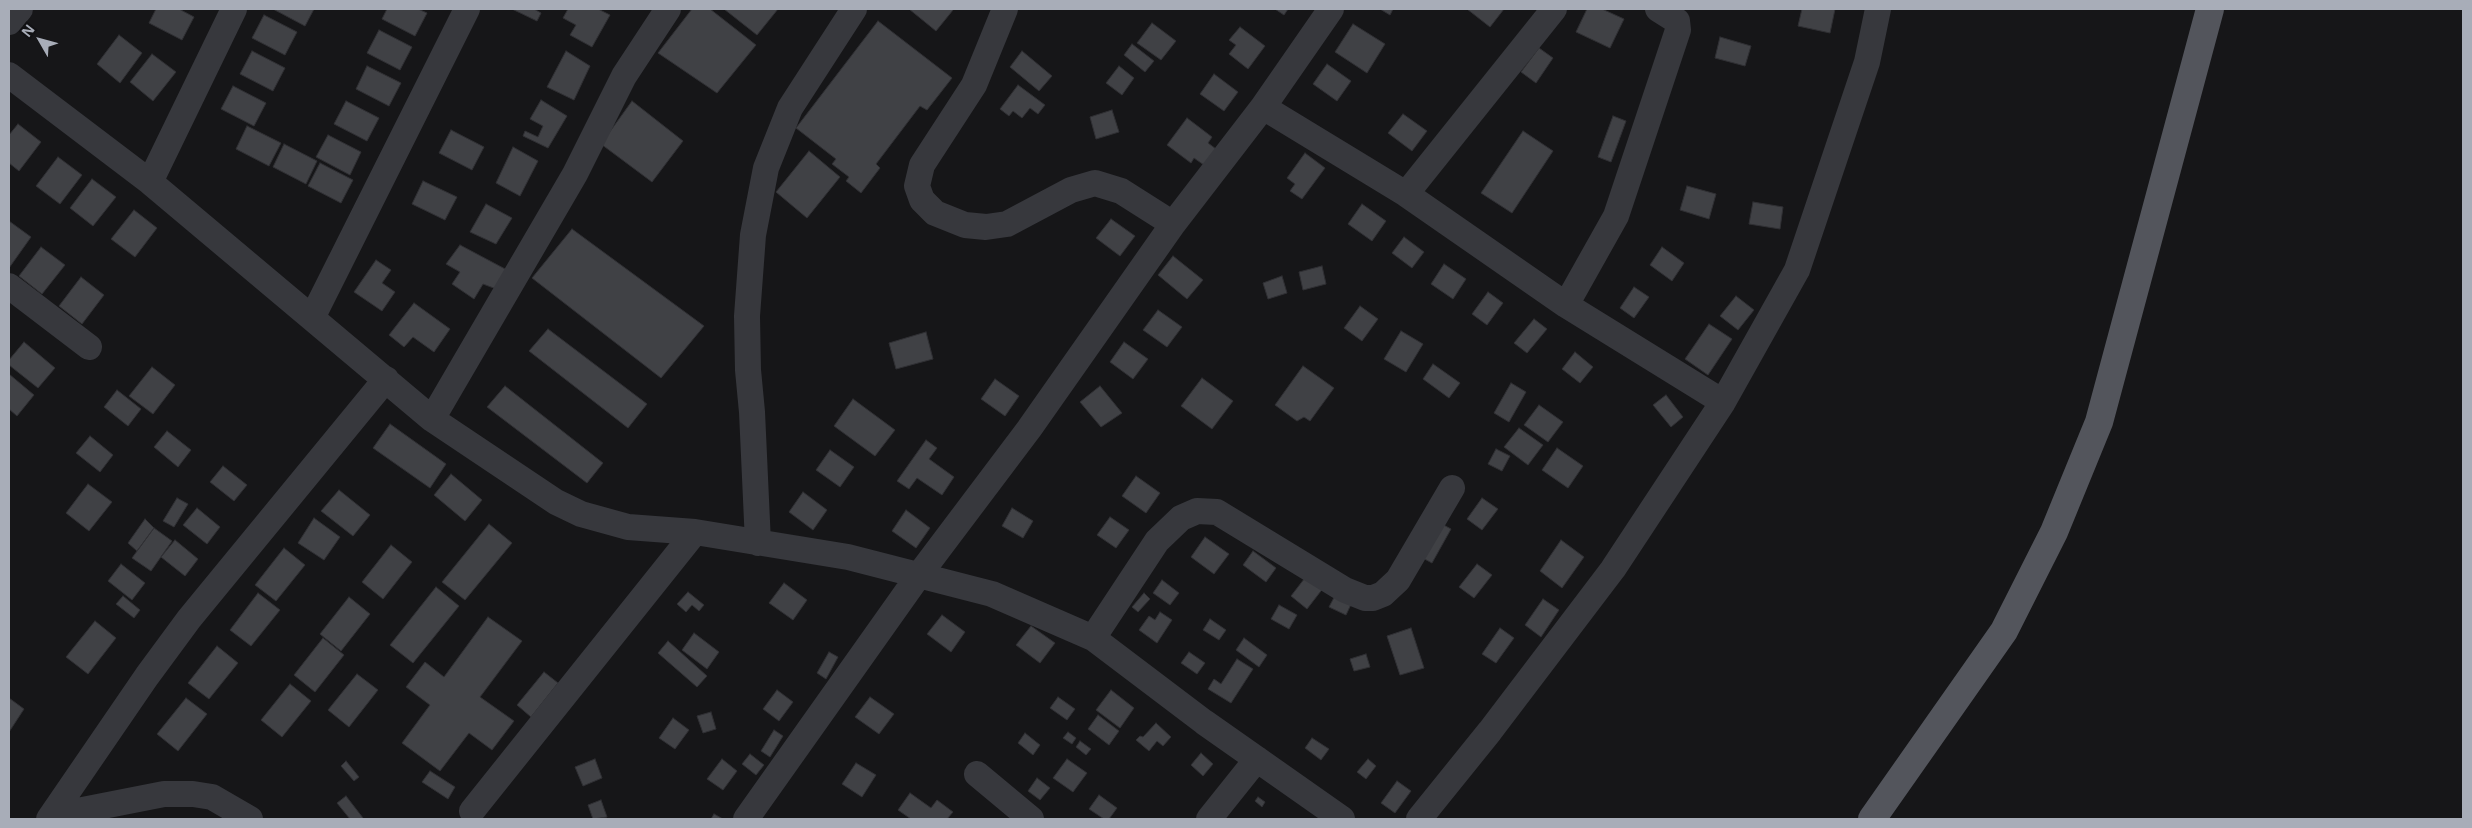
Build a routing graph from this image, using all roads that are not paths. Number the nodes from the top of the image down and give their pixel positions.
1 (20, 9) edge
2 (234, 9) edge
3 (467, 9) edge
4 (668, 9) edge
5 (854, 9) edge
6 (1005, 9) edge
7 (1331, 9) edge
8 (1554, 9) edge
9 (1658, 9) edge
10 (1878, 9) edge
11 (2210, 9) edge
12 (9, 22) edge
13 (9, 75) edge
14 (1263, 107) junction
15 (150, 182) junction
16 (1406, 194) junction
17 (1173, 224) junction
18 (13, 299) edge
19 (1566, 305) junction
20 (312, 318) junction
21 (89, 347) dead end
22 (386, 379) junction
23 (1724, 402) junction
24 (432, 419) junction
25 (1452, 488) dead end
26 (695, 532) junction
27 (758, 543) junction
28 (919, 575) junction
29 (1093, 638) junction
30 (1257, 759) junction
31 (977, 774) dead end
32 (472, 811) dead end
33 (51, 818) edge
34 (250, 819) edge
35 (746, 819) edge
36 (1031, 819) edge
37 (1209, 819) edge
38 (1342, 819) edge
39 (1419, 819) edge
40 (1872, 819) edge

1 - 12 street
2 - 15 street
3 - 20 street
4 - 24 street
5 - 27 street
6 - 17 street
7 - 14 street
8 - 16 street
9 - 19 street
10 - 23 street
11 - 40 main road
13 - 15 street
14 - 16 street
14 - 17 street
15 - 20 street
16 - 19 street
17 - 28 street
18 - 21 street
19 - 23 street
20 - 22 street
22 - 24 street
22 - 33 street
23 - 39 street
24 - 26 street
25 - 29 street
26 - 27 street
26 - 32 street
27 - 28 street
28 - 29 street
28 - 35 street
29 - 30 street
30 - 37 street
30 - 38 street
31 - 36 street
33 - 34 street

